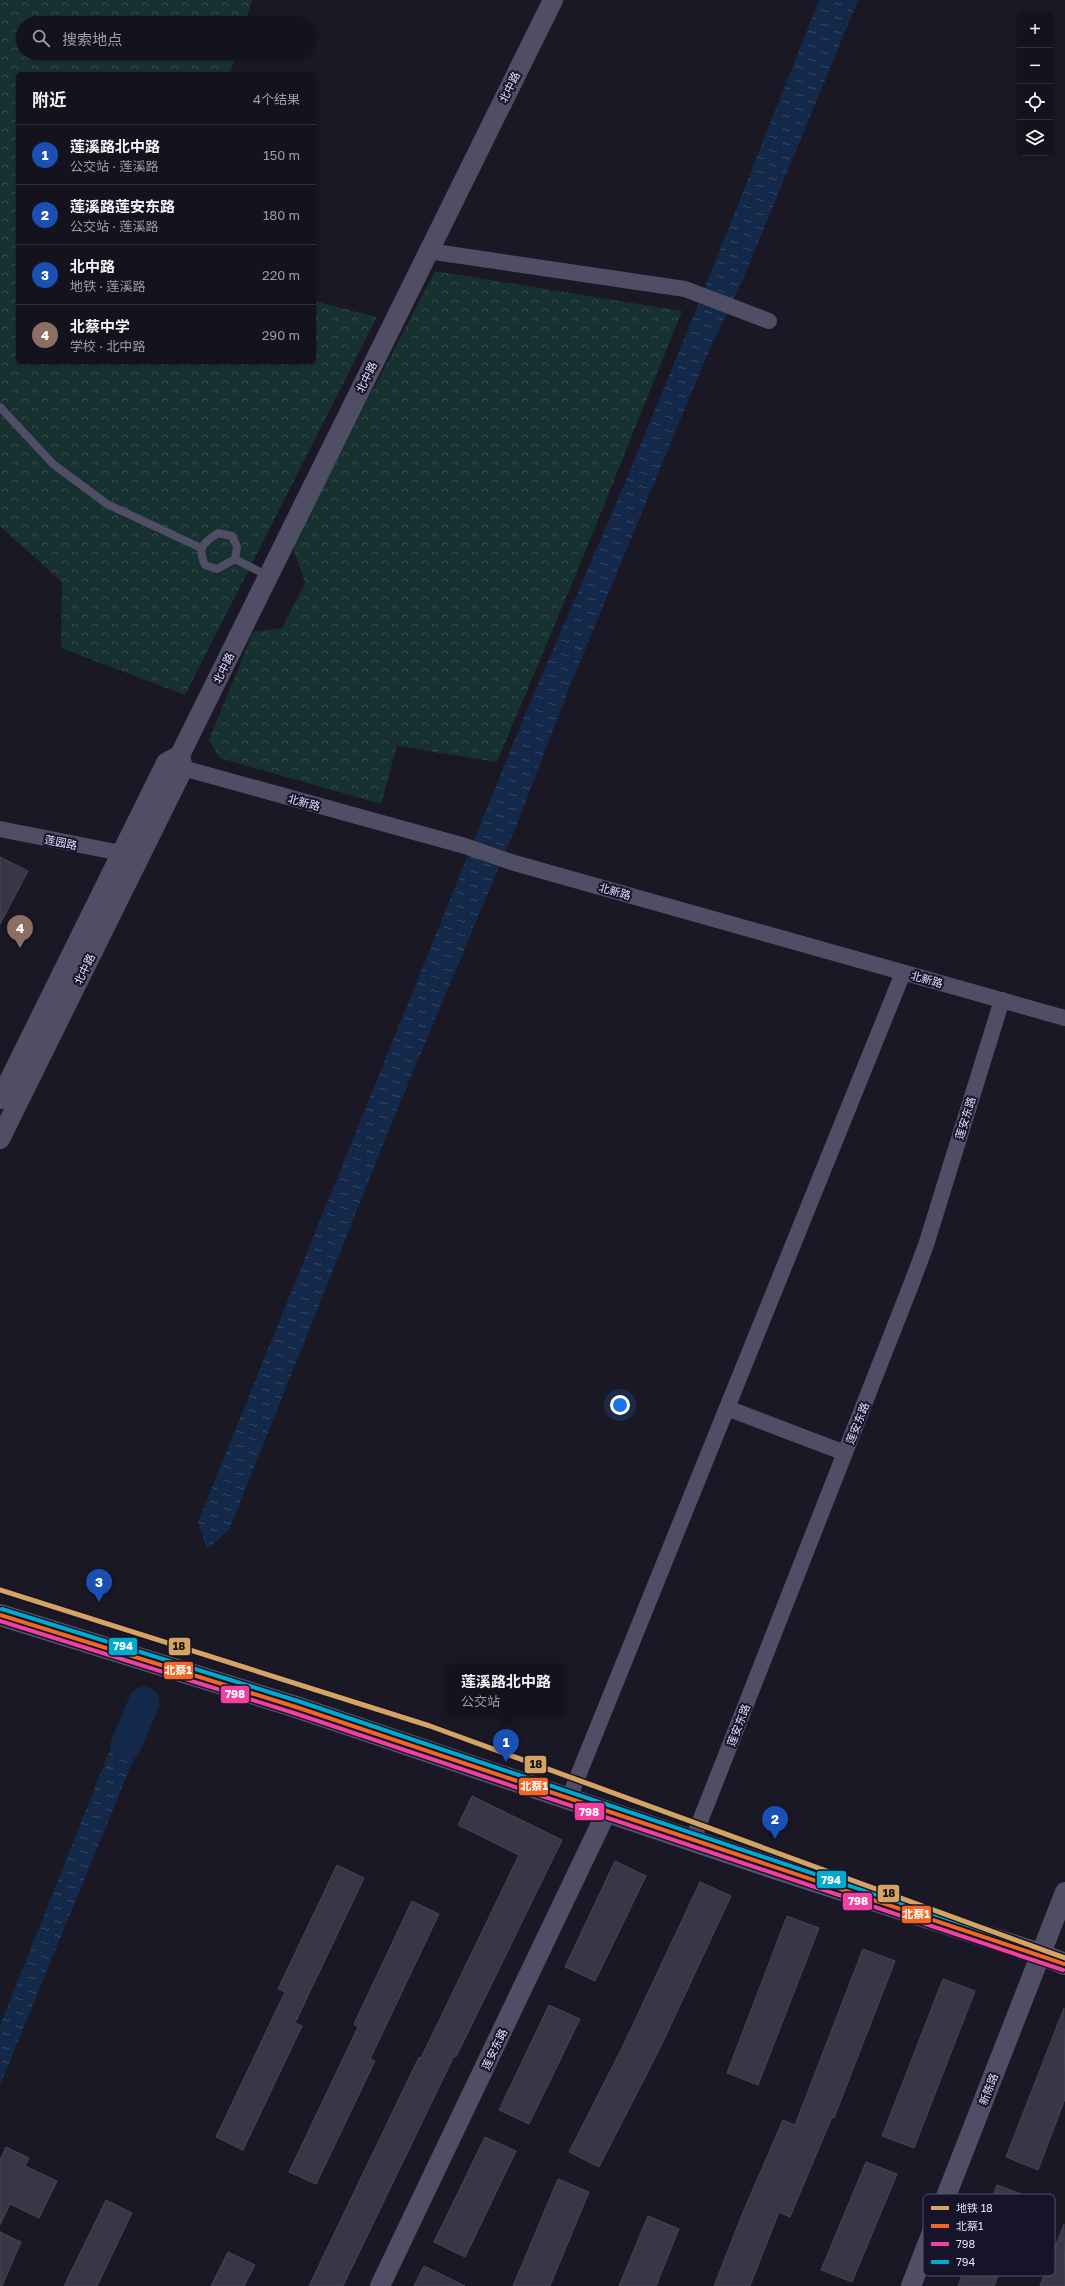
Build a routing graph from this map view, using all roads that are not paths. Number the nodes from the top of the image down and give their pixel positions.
1 (553, 0) edge
2 (428, 251) junction
3 (769, 321) dead end
4 (0, 407) edge
5 (201, 548) junction
6 (235, 559) junction
7 (268, 576) junction
8 (176, 762) junction
9 (0, 829) edge
10 (121, 853) junction
11 (903, 973) junction
12 (1002, 1000) junction
13 (1065, 1018) edge
14 (0, 1099) edge
15 (0, 1139) edge
16 (727, 1408) junction
17 (845, 1453) junction
18 (0, 1615) edge
19 (569, 1798) junction
20 (607, 1811) junction
21 (693, 1839) junction
22 (1065, 1892) edge
23 (1040, 1954) junction
24 (1065, 1964) edge
25 (947, 2194) edge
26 (923, 2255) edge
27 (380, 2286) edge
28 (911, 2286) edge

1 - 2 street, 北中路
2 - 3 street
2 - 7 street, 北中路
4 - 5 lane
5 - 6 lane
5 - 6 lane
6 - 7 lane
7 - 8 street, 北中路
8 - 10 street, 北中路
8 - 11 street, 北新路
8 - 15 street, 北中路
9 - 10 street, 莲园路
10 - 14 street, 北中路
11 - 12 street, 北新路
11 - 16 street
12 - 13 street, 北新路
12 - 17 street, 莲安东路
16 - 17 street
16 - 19 street
17 - 21 street, 莲安东路
18 - 19 main road
19 - 20 main road
20 - 21 main road
20 - 27 street, 莲安东路
21 - 23 main road
22 - 23 street, 新陈路
23 - 24 main road
23 - 25 street, 新陈路
26 - 28 street, 新陈路

